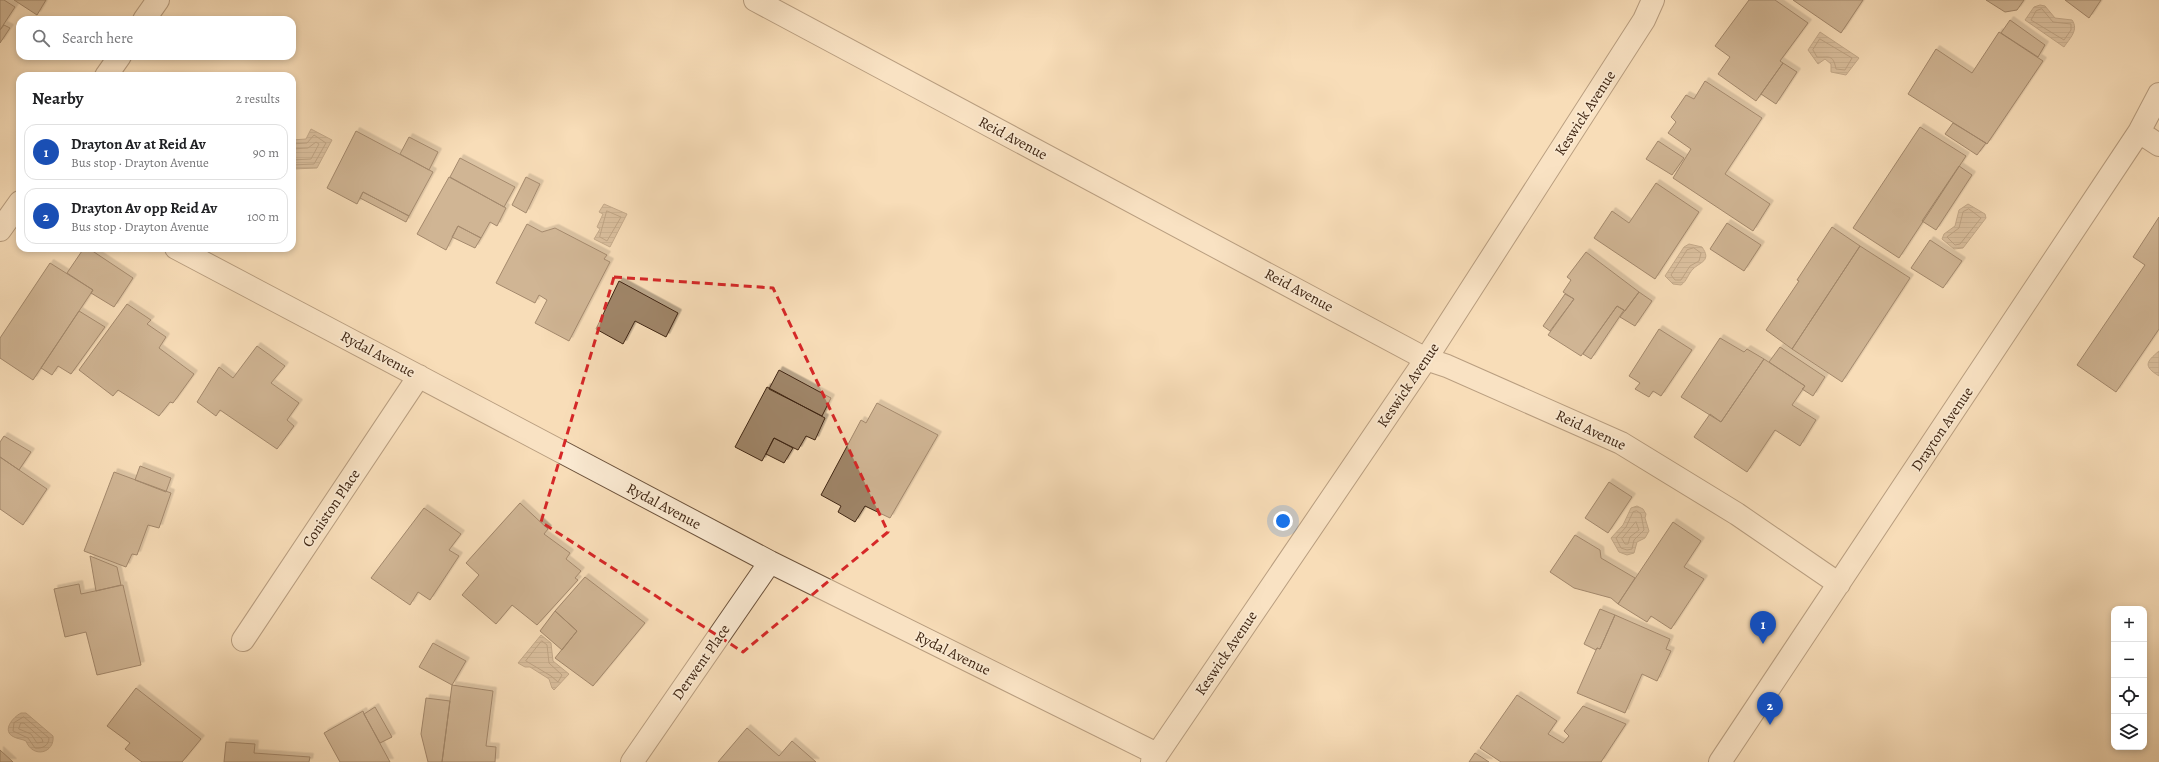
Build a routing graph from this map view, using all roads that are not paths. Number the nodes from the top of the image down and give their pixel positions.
1 (158, 0) edge
2 (755, 0) edge
3 (1653, 0) edge
4 (147, 16) edge
5 (117, 60) edge
6 (109, 72) edge
7 (2159, 94) edge
8 (2139, 132) junction
9 (2159, 145) edge
10 (16, 208) edge
11 (0, 230) edge
12 (184, 252) edge
13 (1426, 359) junction
14 (420, 376) junction
15 (770, 562) junction
16 (1839, 584) junction
17 (243, 640) dead end
18 (1154, 758) edge
19 (632, 762) edge
20 (1720, 762) edge

1 - 4 street
2 - 13 street, Reid Avenue
3 - 13 street, Keswick Avenue
5 - 6 street
7 - 8 street, Drayton Avenue
8 - 9 street
8 - 16 street, Drayton Avenue
10 - 11 street
12 - 14 street, Rydal Avenue
13 - 16 street, Reid Avenue
13 - 18 street, Keswick Avenue
14 - 15 street, Rydal Avenue
14 - 17 street, Coniston Place
15 - 18 street, Rydal Avenue
15 - 19 street, Derwent Place
16 - 20 street, Drayton Avenue

